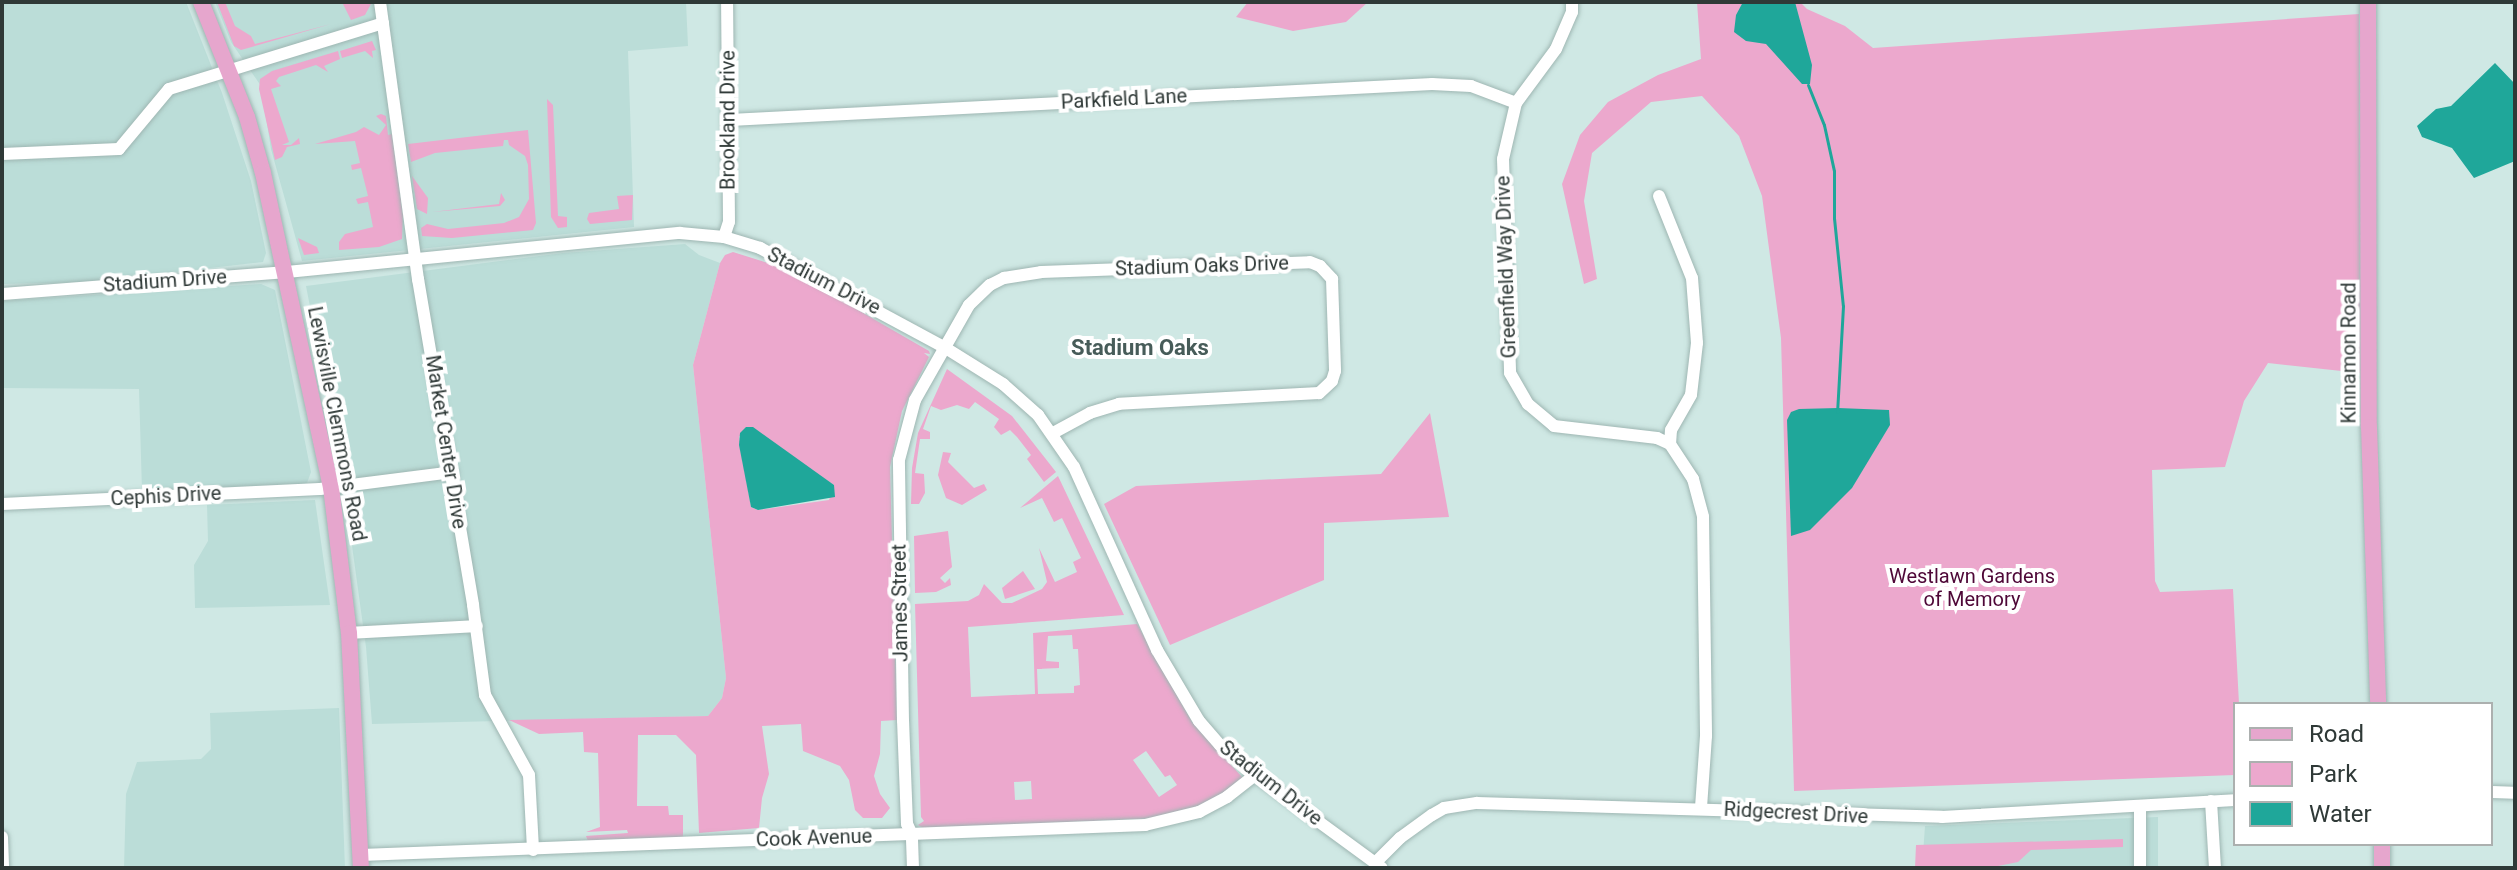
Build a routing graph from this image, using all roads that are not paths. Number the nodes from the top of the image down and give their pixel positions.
1 (201, 2) edge
2 (380, 2) edge
3 (727, 2) edge
4 (1572, 2) edge
5 (2368, 2) edge
6 (383, 23) junction
7 (229, 70) junction
8 (1516, 103) junction
9 (730, 120) junction
10 (2, 154) edge
11 (1659, 196) dead end
12 (724, 237) junction
13 (415, 258) junction
14 (287, 272) junction
15 (2, 294) edge
16 (944, 347) junction
17 (1053, 433) junction
18 (1670, 444) junction
19 (452, 472) junction
20 (331, 487) junction
21 (2, 504) edge
22 (477, 626) junction
23 (349, 633) junction
24 (2378, 702) edge
25 (1255, 775) junction
26 (2493, 792) edge
27 (2515, 793) edge
28 (2233, 800) edge
29 (2211, 801) junction
30 (2140, 806) junction
31 (1701, 808) junction
32 (912, 835) junction
33 (2, 837) edge
34 (2382, 846) edge
35 (533, 850) junction
36 (361, 862) edge
37 (1379, 865) edge
38 (3, 868) edge
39 (913, 868) edge
40 (2140, 868) edge
41 (2215, 868) edge
42 (2382, 868) edge

1 - 7 main road, Lewisville Clemmons Road
2 - 6 street, Market Center Drive
3 - 9 street, Brookland Drive
4 - 8 street, Greenfield Way Drive
5 - 24 main road, Kinnamon Road
6 - 7 street
6 - 13 street, Market Center Drive
7 - 10 street
7 - 14 main road, Lewisville Clemmons Road
8 - 9 street, Parkfield Lane
8 - 18 street, Greenfield Way Drive
9 - 12 street, Brookland Drive
11 - 18 street
12 - 13 street, Stadium Drive
12 - 16 street, Stadium Drive
13 - 14 street, Stadium Drive
13 - 19 street, Market Center Drive
14 - 15 street, Stadium Drive
14 - 20 main road, Lewisville Clemmons Road
16 - 17 street, Stadium Drive
16 - 17 street, Stadium Oaks Drive
16 - 32 street, James Street
17 - 25 street, Stadium Drive
18 - 31 street
19 - 20 street, Cephis Drive
19 - 22 street, Market Center Drive
20 - 21 street, Cephis Drive
20 - 23 main road, Lewisville Clemmons Road
22 - 23 street
22 - 35 street, Market Center Drive
23 - 36 main road, Lewisville Clemmons Road
25 - 32 street, Cook Avenue
25 - 37 street, Stadium Drive
26 - 27 street
28 - 29 street, Ridgecrest Drive
29 - 30 street, Ridgecrest Drive
29 - 41 street
30 - 31 street, Ridgecrest Drive
30 - 40 street
31 - 37 street, Ridgecrest Drive
32 - 35 street, Cook Avenue
32 - 39 street, James Street
33 - 38 street
34 - 42 main road
35 - 36 street, Cook Avenue

